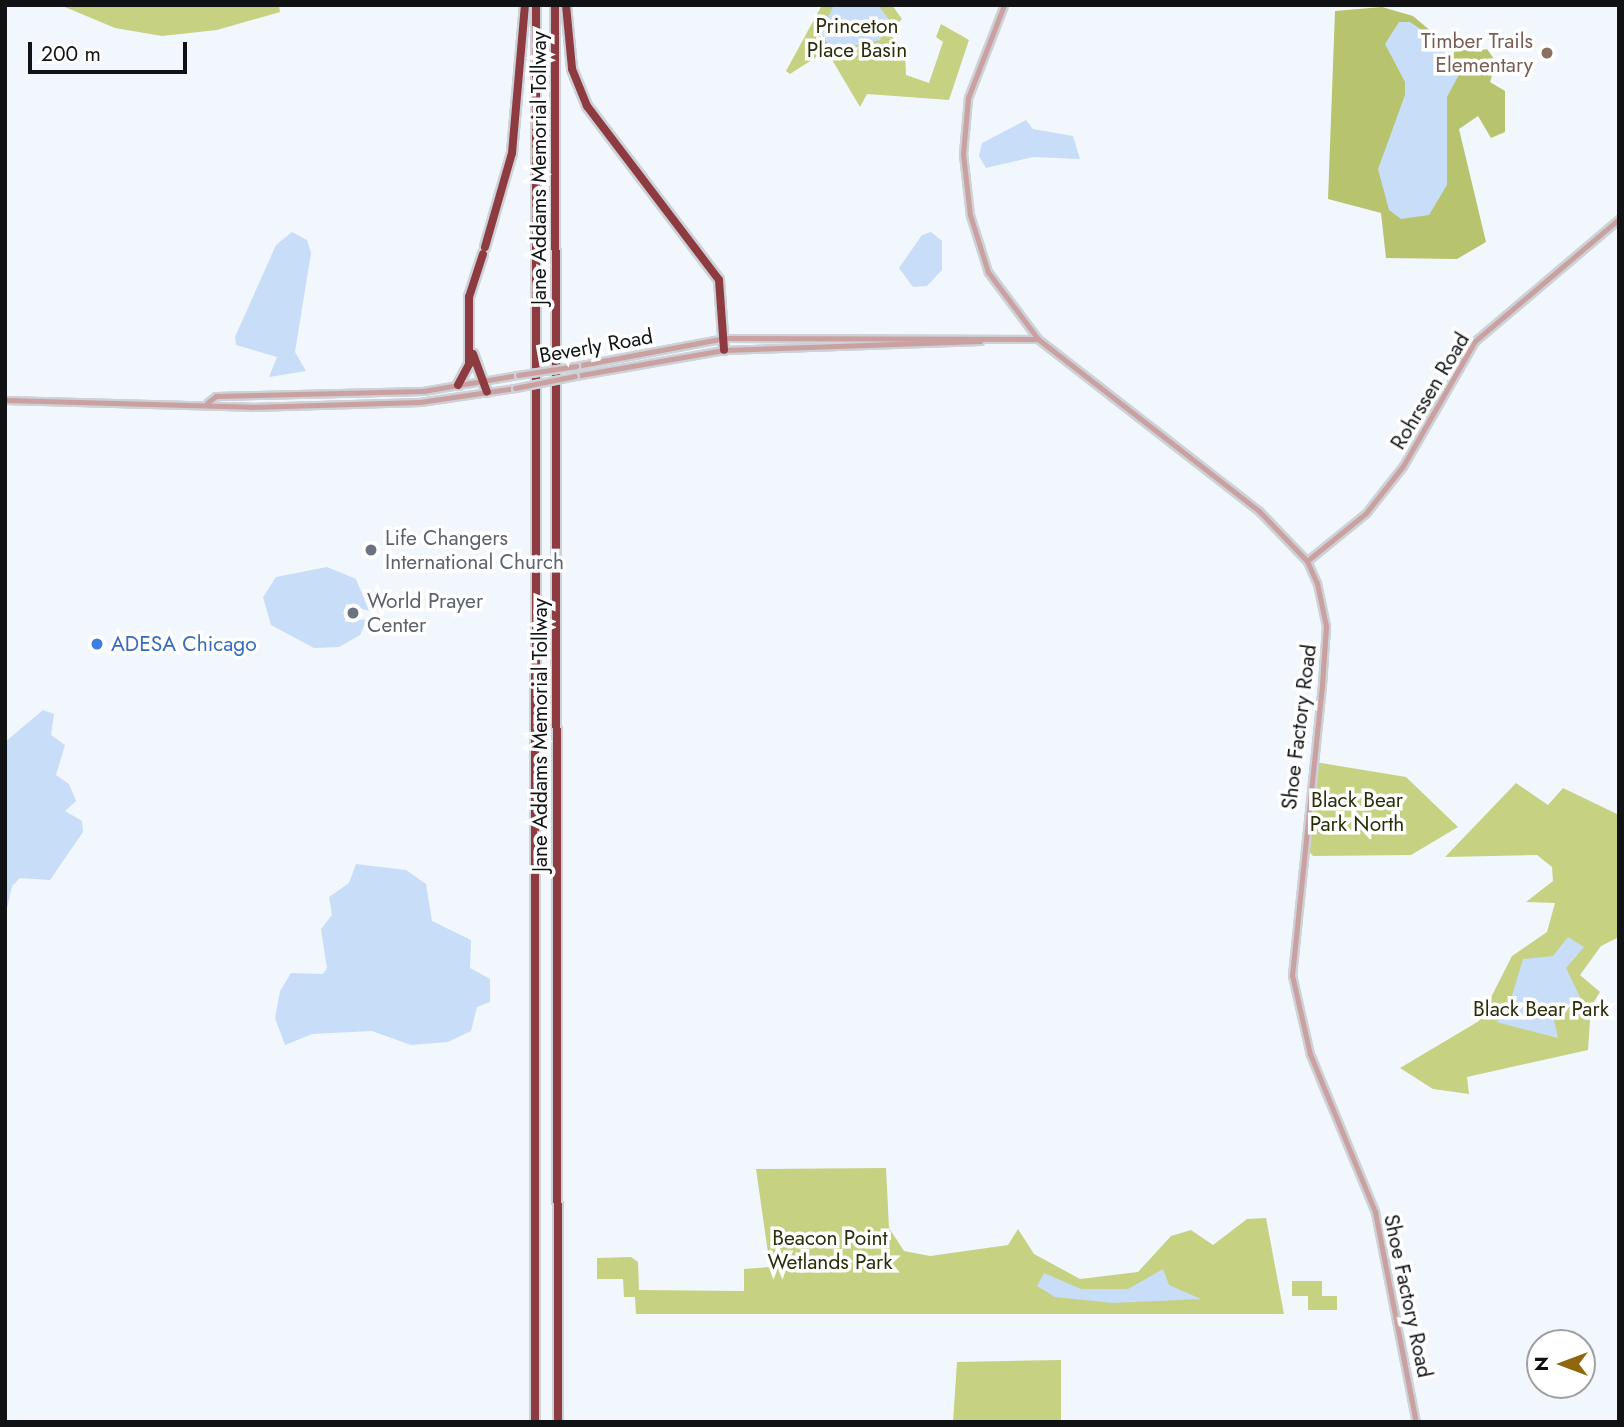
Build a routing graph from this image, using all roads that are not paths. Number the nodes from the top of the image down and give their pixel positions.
1 (525, 5) edge
2 (536, 5) edge
3 (555, 5) edge
4 (566, 5) edge
5 (1004, 5) edge
6 (1619, 219) edge
7 (468, 328) junction
8 (725, 338) junction
9 (993, 339) junction
10 (1038, 339) junction
11 (724, 350) junction
12 (478, 382) junction
13 (458, 385) junction
14 (487, 393) junction
15 (5, 400) edge
16 (207, 403) junction
17 (1307, 561) junction
18 (535, 1422) edge
19 (558, 1422) edge
20 (1416, 1422) edge

1 - 7 highway
2 - 18 highway, Jane Addams Memorial Tollway
3 - 19 highway, Jane Addams Memorial Tollway
4 - 8 highway
5 - 10 street, Shoe Factory Road
6 - 17 street, Rohrssen Road
7 - 12 highway
7 - 13 highway
8 - 9 street, Beverly Road
8 - 11 highway
8 - 12 street, Beverly Road, bridge
9 - 10 street, Beverly Road
9 - 11 street, Beverly Road
10 - 17 street, Shoe Factory Road
11 - 14 street, Beverly Road, bridge
12 - 13 street, Beverly Road
12 - 14 highway
13 - 16 street, Beverly Road
14 - 16 street, Beverly Road
15 - 16 street, Beverly Road
17 - 20 street, Shoe Factory Road

